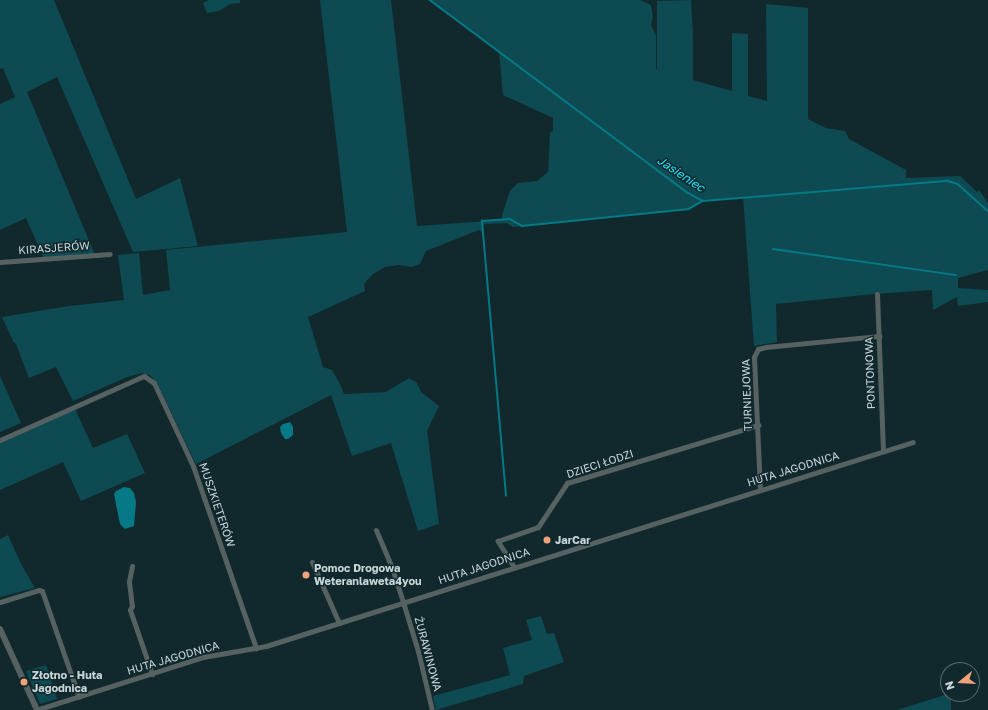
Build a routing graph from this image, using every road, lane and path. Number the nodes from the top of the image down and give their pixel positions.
1 (110, 254) dead end
2 (0, 262) edge
3 (877, 294) dead end
4 (879, 336) junction
5 (758, 425) junction
6 (0, 440) edge
7 (913, 442) dead end
8 (883, 451) junction
9 (760, 490) junction
10 (376, 530) dead end
11 (312, 562) dead end
12 (132, 566) dead end
13 (514, 567) junction
14 (0, 602) edge
15 (403, 602) junction
16 (339, 623) junction
17 (0, 629) edge
18 (256, 648) junction
19 (152, 674) junction
20 (79, 697) junction
21 (37, 710) edge
22 (432, 710) edge

1 - 2 street, KIRASJERÓW
3 - 4 street, PONTONOWA
4 - 5 street, TURNIEJOWA
4 - 8 street, PONTONOWA
5 - 9 street, TURNIEJOWA
5 - 13 street, DZIECI ŁODZI
6 - 18 street, MUSZKIETERÓW
7 - 8 street, HUTA JAGODNICA
8 - 9 street, HUTA JAGODNICA
9 - 13 street, HUTA JAGODNICA
10 - 15 street, ŻURAWINOWA
11 - 16 street
12 - 19 street
13 - 15 street, HUTA JAGODNICA
14 - 20 street
15 - 16 street, HUTA JAGODNICA
15 - 22 street, ŻURAWINOWA
16 - 18 street, HUTA JAGODNICA
17 - 21 street
18 - 19 street, HUTA JAGODNICA
19 - 20 street, HUTA JAGODNICA
20 - 21 street, HUTA JAGODNICA

